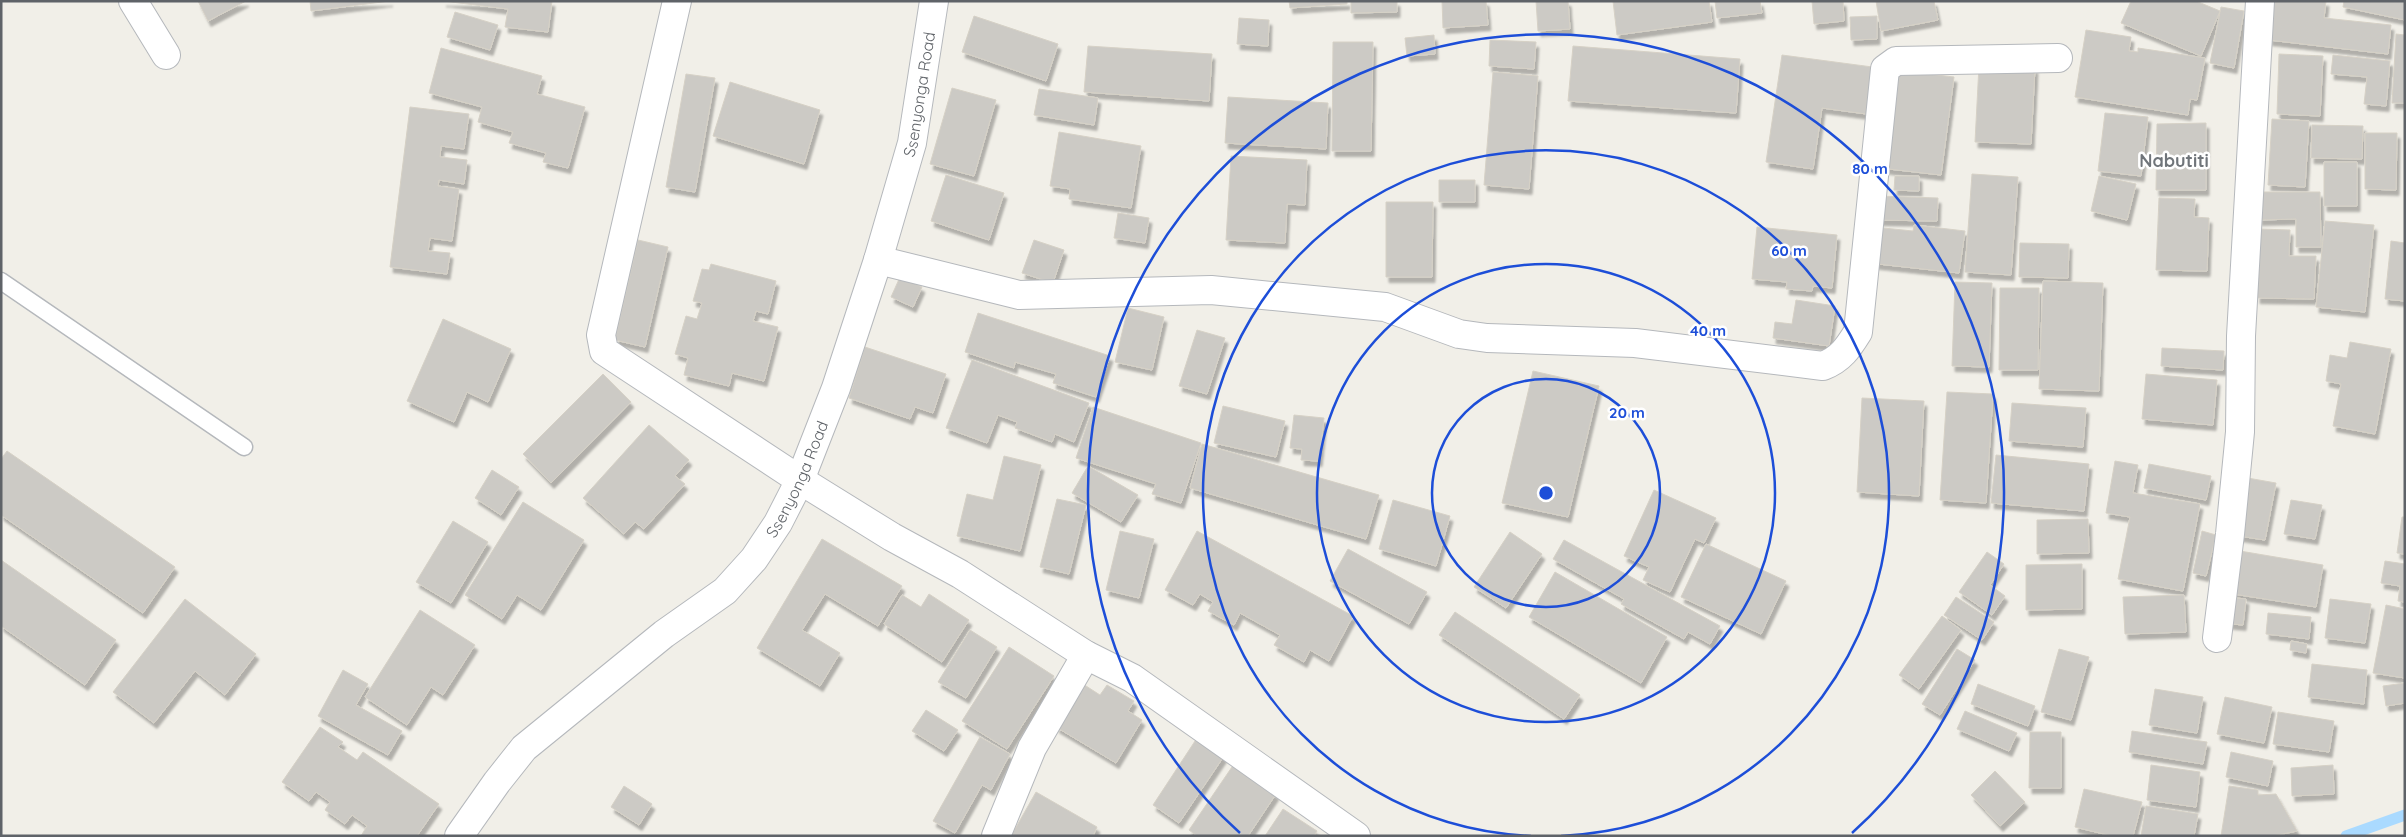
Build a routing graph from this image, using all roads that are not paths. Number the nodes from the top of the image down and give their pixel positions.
1 (133, 1) edge
2 (677, 1) edge
3 (934, 1) edge
4 (2260, 1) edge
5 (166, 55) dead end
6 (2058, 58) dead end
7 (878, 260) junction
8 (1, 281) edge
9 (244, 447) dead end
10 (800, 480) junction
11 (2217, 638) dead end
12 (1086, 655) junction
13 (459, 836) edge
14 (996, 836) edge
15 (1356, 836) edge

1 - 5 street
2 - 10 street
3 - 7 street, Ssenyonga Road
4 - 11 street
6 - 7 street
7 - 10 street, Ssenyonga Road
8 - 9 lane
10 - 12 street
10 - 13 street, Ssenyonga Road
12 - 14 street
12 - 15 street

